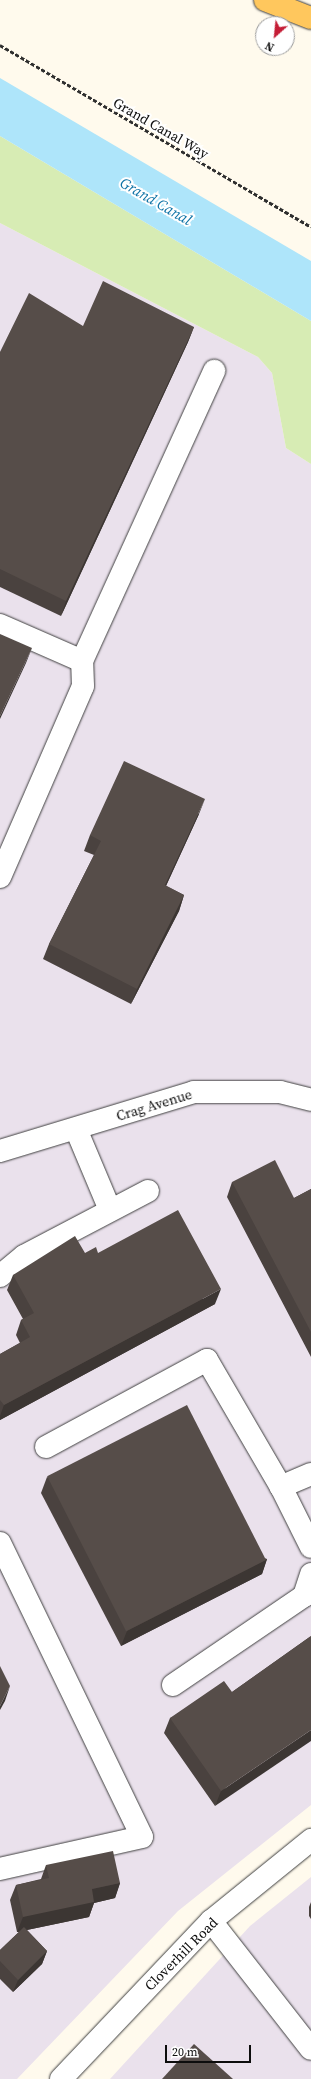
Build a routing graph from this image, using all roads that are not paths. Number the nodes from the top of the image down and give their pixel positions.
1 (265, 0) edge
2 (311, 18) edge
3 (214, 371) dead end
4 (0, 625) edge
5 (82, 661) junction
6 (0, 877) edge
7 (311, 1100) edge
8 (76, 1129) junction
9 (0, 1151) edge
10 (148, 1191) dead end
11 (110, 1210) junction
12 (0, 1276) edge
13 (46, 1447) dead end
14 (311, 1474) edge
15 (281, 1487) junction
16 (0, 1543) edge
17 (311, 1547) edge
18 (311, 1574) edge
19 (173, 1685) dead end
20 (311, 1840) edge
21 (0, 1869) edge
22 (211, 1922) junction
23 (311, 2049) edge
24 (61, 2079) edge

1 - 2 main road
3 - 5 street
4 - 5 street
5 - 6 street
7 - 8 street, Crag Avenue
8 - 9 street, Crag Avenue
8 - 11 street
10 - 11 street
11 - 12 street
13 - 15 street
14 - 15 street
15 - 17 street
16 - 21 street
18 - 19 street
20 - 22 street, Cloverhill Road
22 - 23 street
22 - 24 street, Cloverhill Road

